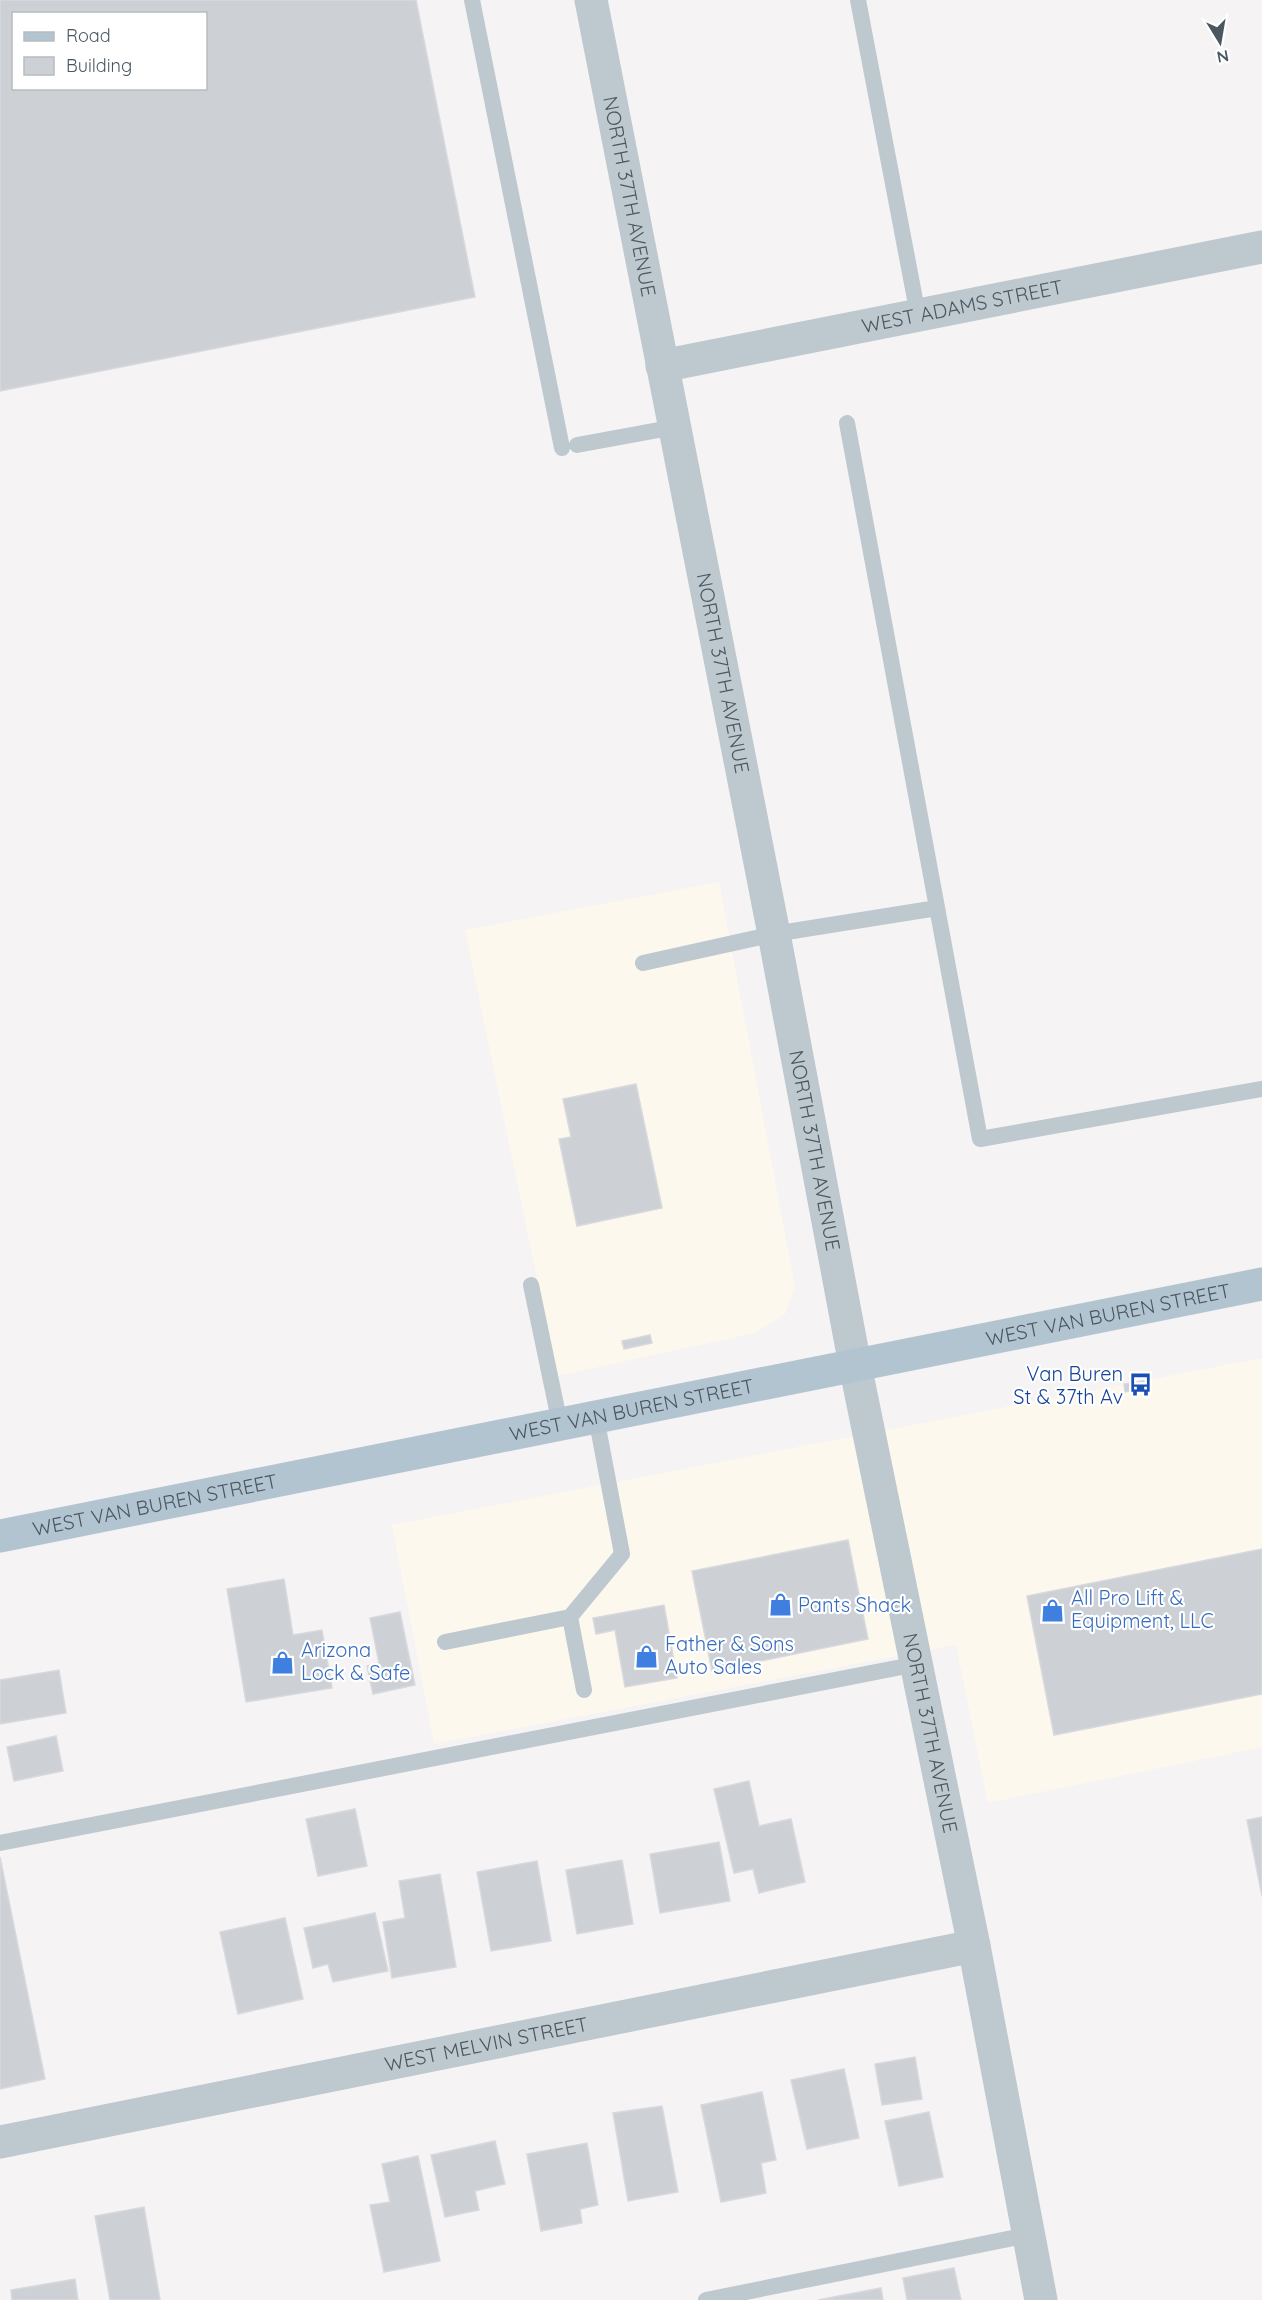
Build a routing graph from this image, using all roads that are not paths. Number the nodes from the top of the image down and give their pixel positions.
1 (472, 0) edge
2 (591, 0) edge
3 (858, 0) edge
4 (1262, 247) edge
5 (918, 315) junction
6 (662, 366) junction
7 (847, 423) dead end
8 (675, 427) junction
9 (937, 908) junction
10 (774, 934) junction
11 (643, 963) dead end
12 (1262, 1089) edge
13 (1262, 1284) edge
14 (531, 1285) dead end
15 (855, 1365) junction
16 (596, 1417) junction
17 (560, 1425) junction
18 (0, 1536) edge
19 (570, 1617) junction
20 (445, 1642) dead end
21 (917, 1664) junction
22 (584, 1690) dead end
23 (0, 1843) edge
24 (974, 1946) junction
25 (0, 2142) edge
26 (1028, 2235) junction
27 (706, 2300) edge
28 (1041, 2300) edge

1 - 8 lane
2 - 6 street, NORTH 37TH AVENUE
3 - 5 lane
4 - 5 street, WEST ADAMS STREET
5 - 6 street, WEST ADAMS STREET
6 - 8 street, NORTH 37TH AVENUE
7 - 9 lane
8 - 10 street, NORTH 37TH AVENUE
9 - 10 lane
9 - 12 lane
10 - 11 lane
10 - 15 street, NORTH 37TH AVENUE
13 - 15 main road, WEST VAN BUREN STREET
14 - 17 lane
15 - 16 main road, WEST VAN BUREN STREET
15 - 21 street, NORTH 37TH AVENUE
16 - 17 main road, WEST VAN BUREN STREET
16 - 19 lane
17 - 18 main road, WEST VAN BUREN STREET
19 - 20 lane
19 - 22 lane
21 - 23 lane
21 - 24 street, NORTH 37TH AVENUE
24 - 25 street, WEST MELVIN STREET
24 - 26 street, NORTH 37TH AVENUE
26 - 27 lane
26 - 28 street, NORTH 37TH AVENUE

